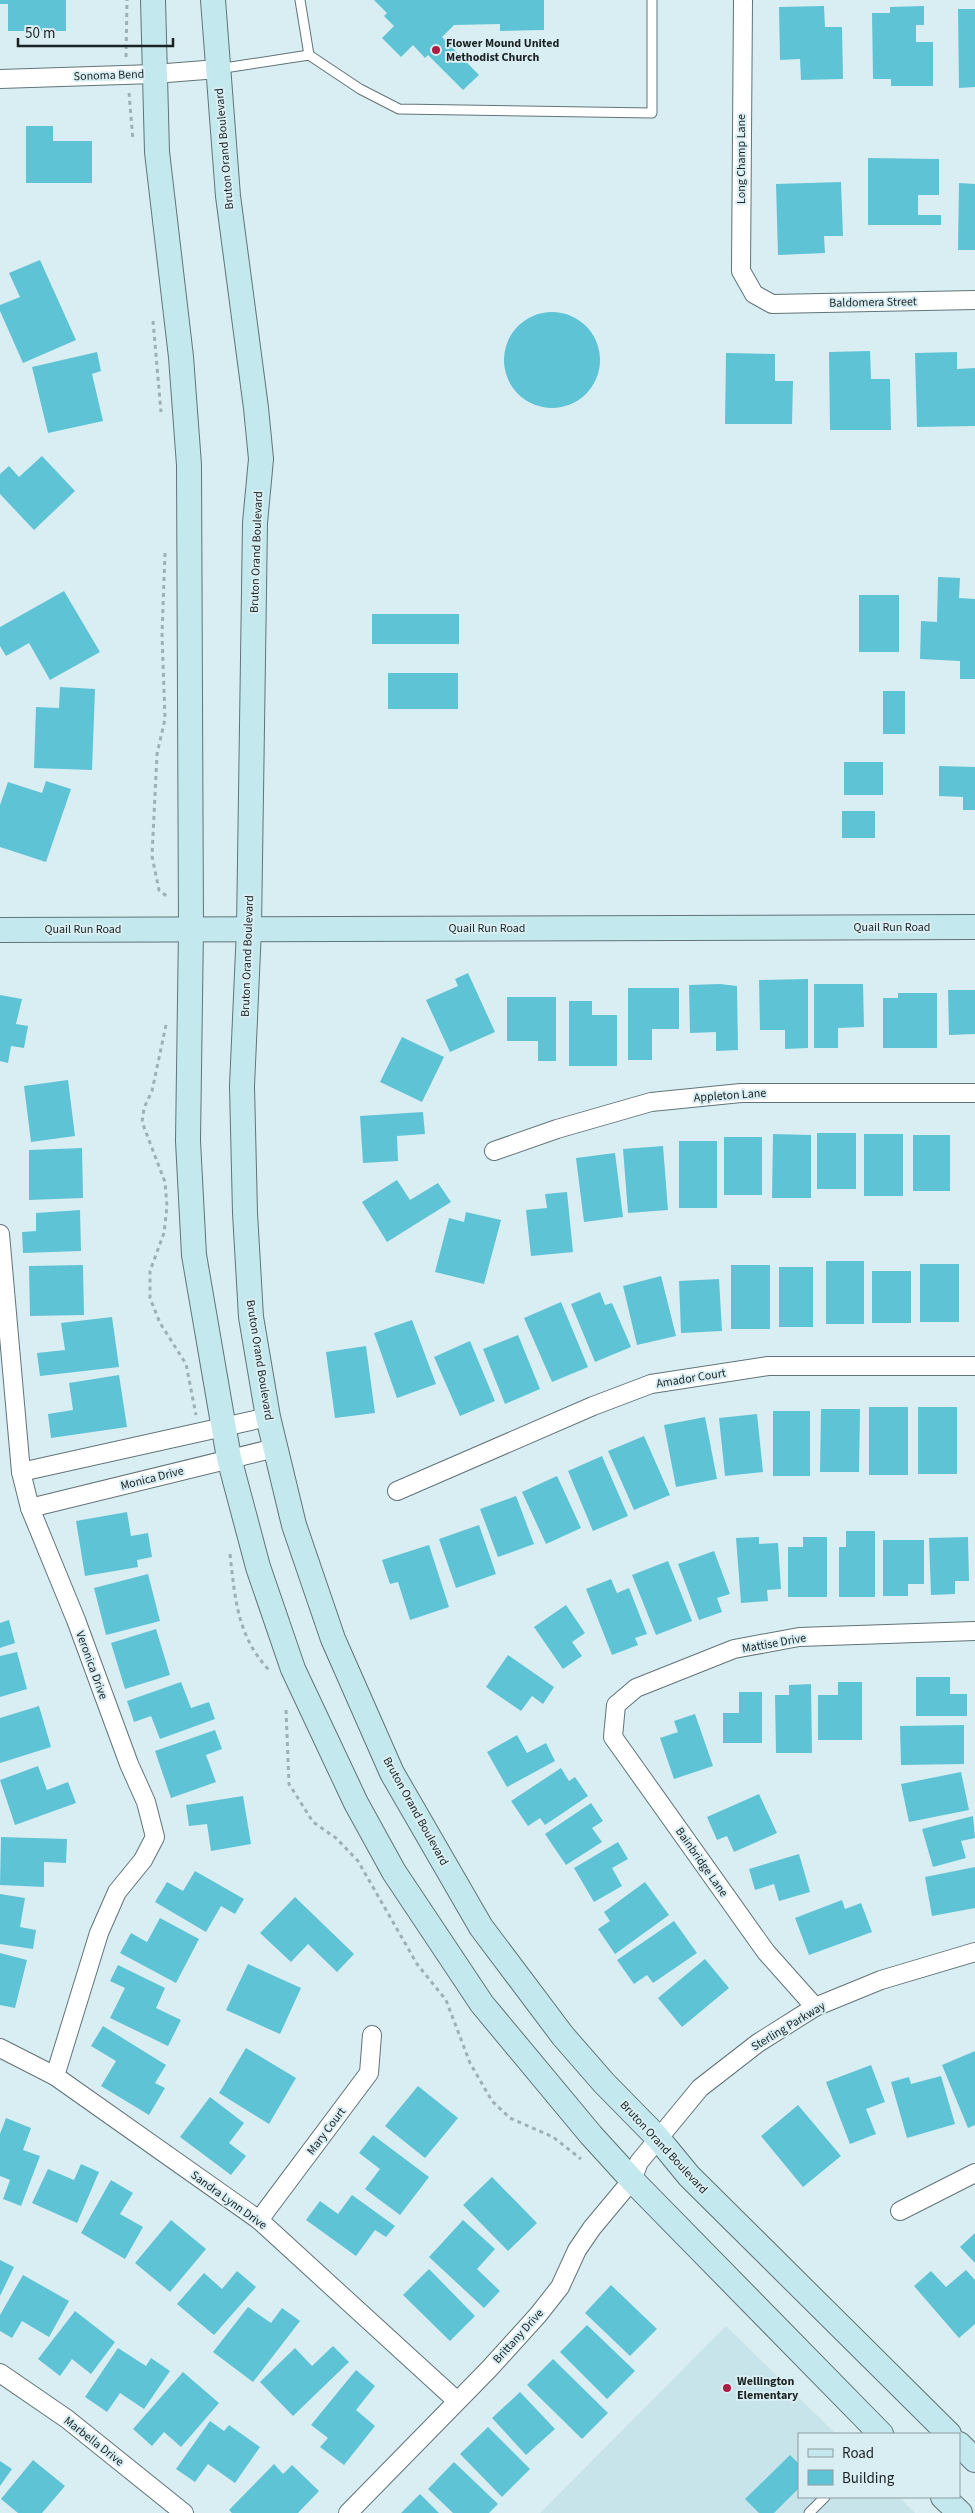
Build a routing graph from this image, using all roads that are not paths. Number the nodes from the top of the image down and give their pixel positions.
1 (153, 0) edge
2 (214, 0) edge
3 (300, 0) edge
4 (652, 0) edge
5 (743, 0) edge
6 (309, 55) junction
7 (218, 69) junction
8 (154, 74) junction
9 (0, 79) edge
10 (975, 300) edge
11 (772, 304) joint
12 (975, 927) edge
13 (180, 929) junction
14 (249, 929) junction
15 (0, 930) edge
16 (975, 1092) edge
17 (494, 1151) dead end
18 (0, 1234) edge
19 (975, 1366) edge
20 (268, 1417) junction
21 (225, 1427) junction
22 (275, 1448) junction
23 (229, 1458) junction
24 (21, 1472) junction
25 (397, 1491) dead end
26 (30, 1508) junction
27 (975, 1631) edge
28 (616, 1705) joint
29 (975, 1952) edge
30 (815, 2007) junction
31 (372, 2035) dead end
32 (0, 2048) edge
33 (55, 2076) junction
34 (657, 2137) junction
35 (975, 2173) edge
36 (632, 2180) junction
37 (900, 2211) dead end
38 (259, 2220) junction
39 (0, 2373) edge
40 (458, 2401) junction
41 (880, 2433) edge
42 (948, 2433) edge
43 (960, 2445) edge
44 (975, 2460) edge
45 (824, 2498) edge
46 (945, 2498) edge
47 (184, 2513) edge
48 (348, 2513) edge
49 (809, 2513) edge
50 (960, 2513) edge

1 - 8 main road
2 - 7 main road, Bruton Orand Boulevard
3 - 6 lane
4 - 6 lane
5 - 11 street, Long Champ Lane
6 - 7 lane
7 - 8 street, Sonoma Bend
7 - 14 main road, Bruton Orand Boulevard
8 - 9 street, Sonoma Bend
8 - 13 main road
10 - 11 street, Baldomera Street
12 - 14 main road, Quail Run Road
13 - 14 main road, Quail Run Road
13 - 15 main road, Quail Run Road
13 - 21 main road
14 - 20 main road, Bruton Orand Boulevard
16 - 17 street, Appleton Lane
18 - 24 street, Veronica Drive
19 - 25 street, Amador Court
20 - 21 street
20 - 22 main road, Bruton Orand Boulevard
21 - 23 main road
21 - 24 street
22 - 23 street, Monica Drive
22 - 34 main road, Bruton Orand Boulevard
23 - 26 street, Monica Drive
23 - 36 main road
24 - 26 street, Veronica Drive
26 - 33 street, Veronica Drive
27 - 28 street, Mattise Drive
28 - 30 street, Bainbridge Lane
29 - 30 street, Sterling Parkway
30 - 34 street, Sterling Parkway
31 - 38 street, Mary Court
32 - 33 street, Sandra Lynn Drive
33 - 38 street, Sandra Lynn Drive
34 - 36 street, Brittany Drive
34 - 42 main road, Bruton Orand Boulevard
35 - 37 street
36 - 40 street, Brittany Drive
36 - 41 main road
38 - 40 street, Sandra Lynn Drive
39 - 47 street, Marbella Drive
40 - 48 street, Brittany Drive
43 - 44 main road
45 - 49 lane
46 - 50 main road

